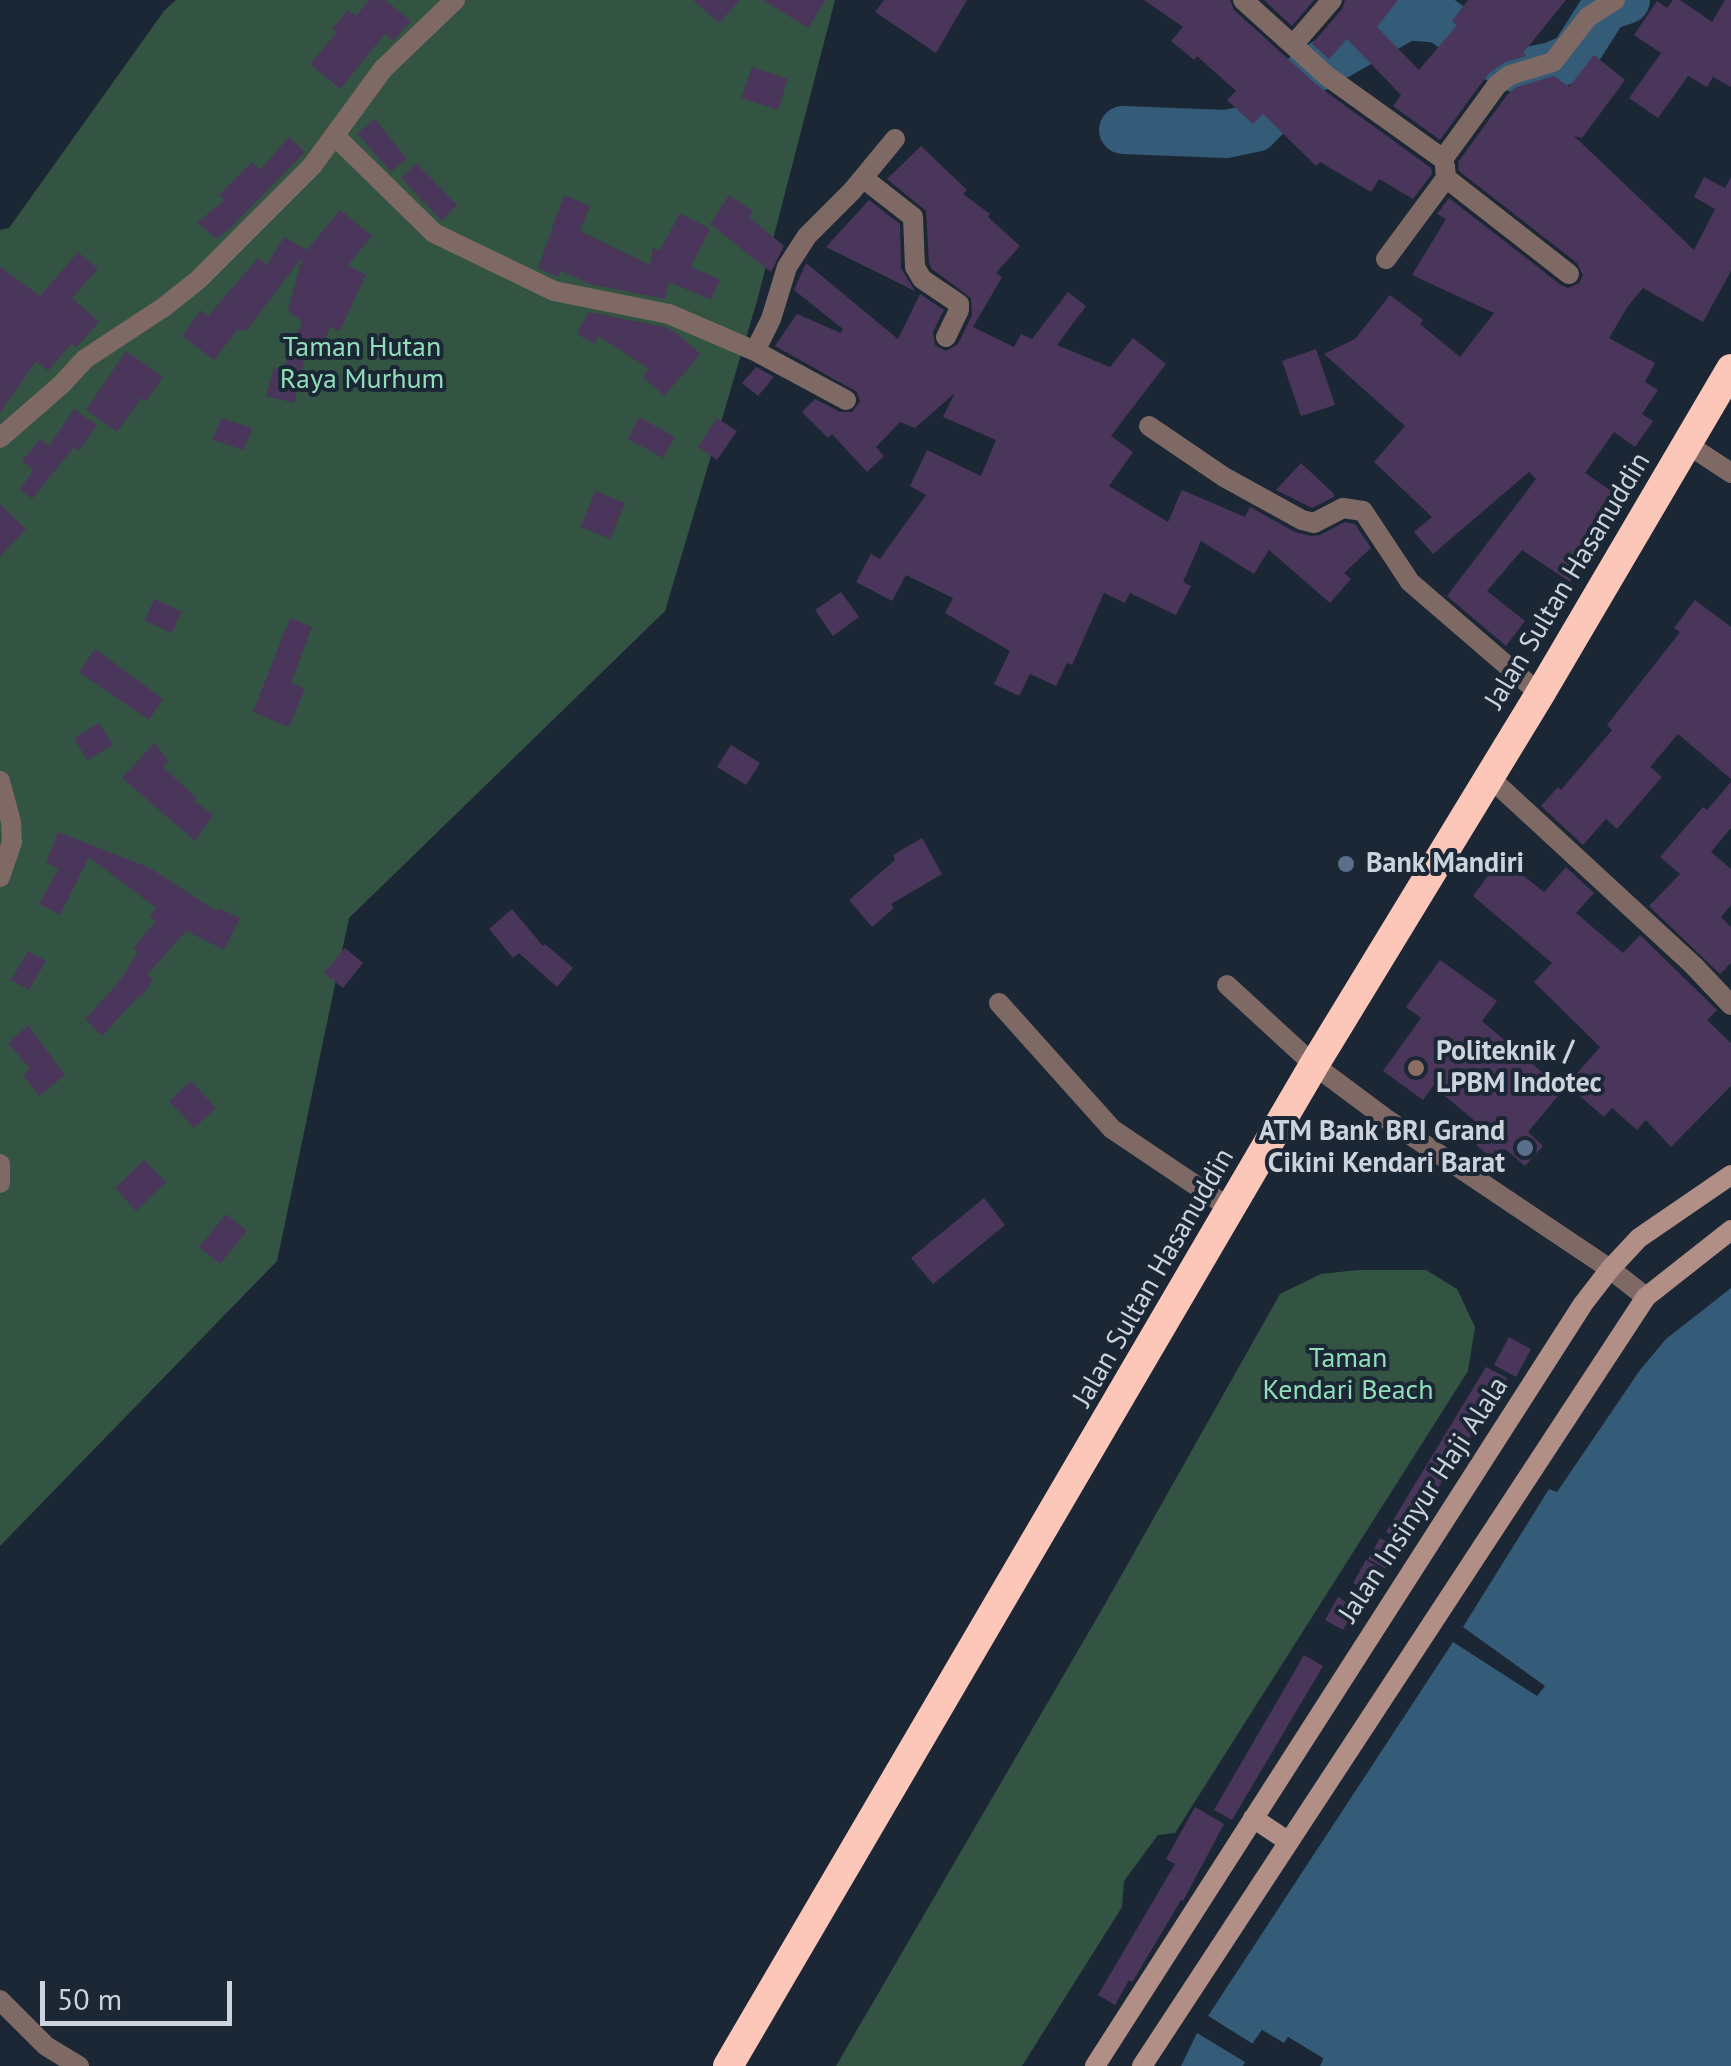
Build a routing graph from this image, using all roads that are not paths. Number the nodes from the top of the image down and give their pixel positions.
1 (454, 0) edge
2 (1243, 0) edge
3 (1332, 0) edge
4 (1615, 0) edge
5 (1294, 45) junction
6 (336, 137) junction
7 (894, 139) dead end
8 (1444, 169) junction
9 (863, 178) junction
10 (1386, 259) dead end
11 (1568, 274) dead end
12 (946, 338) dead end
13 (755, 351) junction
14 (1731, 370) edge
15 (846, 400) dead end
16 (1149, 426) dead end
17 (0, 438) edge
18 (1687, 444) junction
19 (1731, 474) edge
20 (1540, 694) junction
21 (1488, 776) junction
22 (0, 780) edge
23 (0, 877) edge
24 (1227, 985) dead end
25 (999, 1003) dead end
26 (1731, 1005) edge
27 (1314, 1066) junction
28 (0, 1164) edge
29 (1731, 1175) edge
30 (0, 1183) edge
31 (1231, 1209) junction
32 (1731, 1230) edge
33 (1610, 1269) junction
34 (1646, 1297) junction
35 (1253, 1818) junction
36 (1290, 1842) junction
37 (0, 2000) edge
38 (79, 2066) edge
39 (728, 2066) edge
40 (1095, 2066) edge
41 (1142, 2066) edge

1 - 6 street
2 - 5 street
3 - 5 street
4 - 8 street
5 - 8 street
6 - 13 street
6 - 17 street
7 - 9 street
8 - 10 street
8 - 11 street
9 - 12 street
9 - 13 street
13 - 15 street
14 - 18 highway, Jalan Sultan Hasanuddin
16 - 20 street
18 - 19 street
18 - 20 highway, Jalan Sultan Hasanuddin
20 - 21 highway, Jalan Sultan Hasanuddin
21 - 26 street
21 - 27 highway, Jalan Sultan Hasanuddin
22 - 23 street
24 - 27 street
25 - 31 street
27 - 31 highway, Jalan Sultan Hasanuddin
27 - 33 street
28 - 30 street
29 - 33 main road, Jalan Insinyur Haji Alala
31 - 39 highway, Jalan Sultan Hasanuddin
32 - 34 main road
33 - 34 street
33 - 35 main road, Jalan Insinyur Haji Alala
34 - 36 main road
35 - 36 main road
35 - 40 main road, Jalan Insinyur Haji Alala
36 - 41 main road
37 - 38 street

